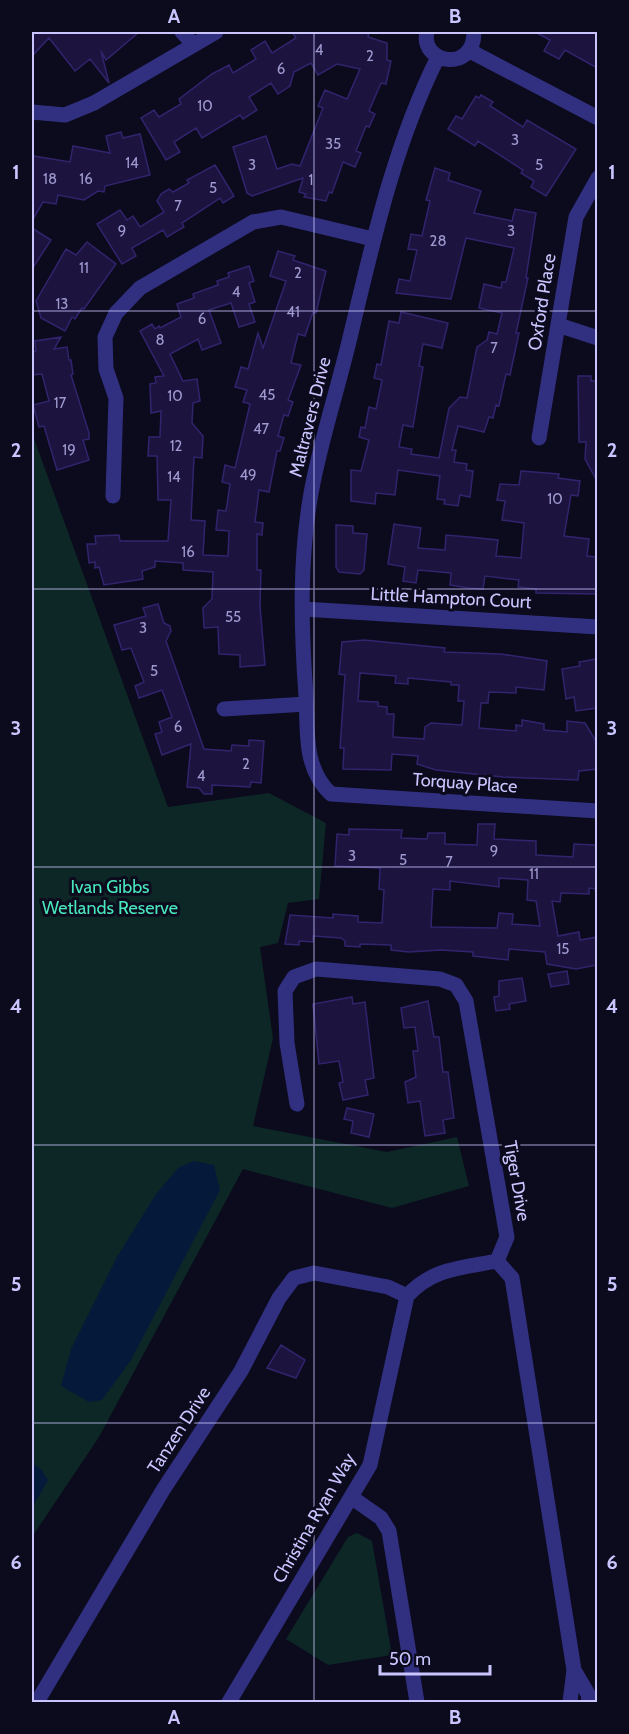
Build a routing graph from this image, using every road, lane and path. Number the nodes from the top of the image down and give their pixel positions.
1 (182, 32) edge
2 (216, 32) edge
3 (426, 32) edge
4 (474, 32) edge
5 (194, 45) junction
6 (470, 51) junction
7 (438, 57) junction
8 (32, 112) edge
9 (597, 118) edge
10 (597, 178) edge
11 (373, 239) junction
12 (558, 325) junction
13 (597, 338) edge
14 (539, 438) dead end
15 (113, 496) dead end
16 (303, 609) junction
17 (597, 627) edge
18 (306, 704) junction
19 (224, 709) dead end
20 (331, 794) joint
21 (597, 811) edge
22 (297, 1104) dead end
23 (497, 1261) junction
24 (407, 1296) junction
25 (351, 1497) junction
26 (574, 1670) junction
27 (37, 1702) edge
28 (229, 1702) edge
29 (417, 1702) edge
30 (570, 1702) edge
31 (589, 1702) edge

1 - 5 street
2 - 5 street
3 - 7 street
4 - 6 street
5 - 8 street
6 - 7 street
6 - 9 street
7 - 11 street, Maltravers Drive
10 - 12 street, Oxford Place
11 - 15 street
11 - 16 street, Maltravers Drive
12 - 13 street
12 - 14 street, Oxford Place
16 - 17 street, Little Hampton Court
16 - 18 street, Maltravers Drive
18 - 19 street
18 - 20 street, Maltravers Drive
20 - 21 street, Torquay Place
22 - 23 street, Tiger Drive
23 - 24 street
23 - 26 street
24 - 25 street, Christina Ryan Way
24 - 27 street, Tanzen Drive
25 - 28 street, Christina Ryan Way
25 - 29 street
26 - 30 street
26 - 31 street

